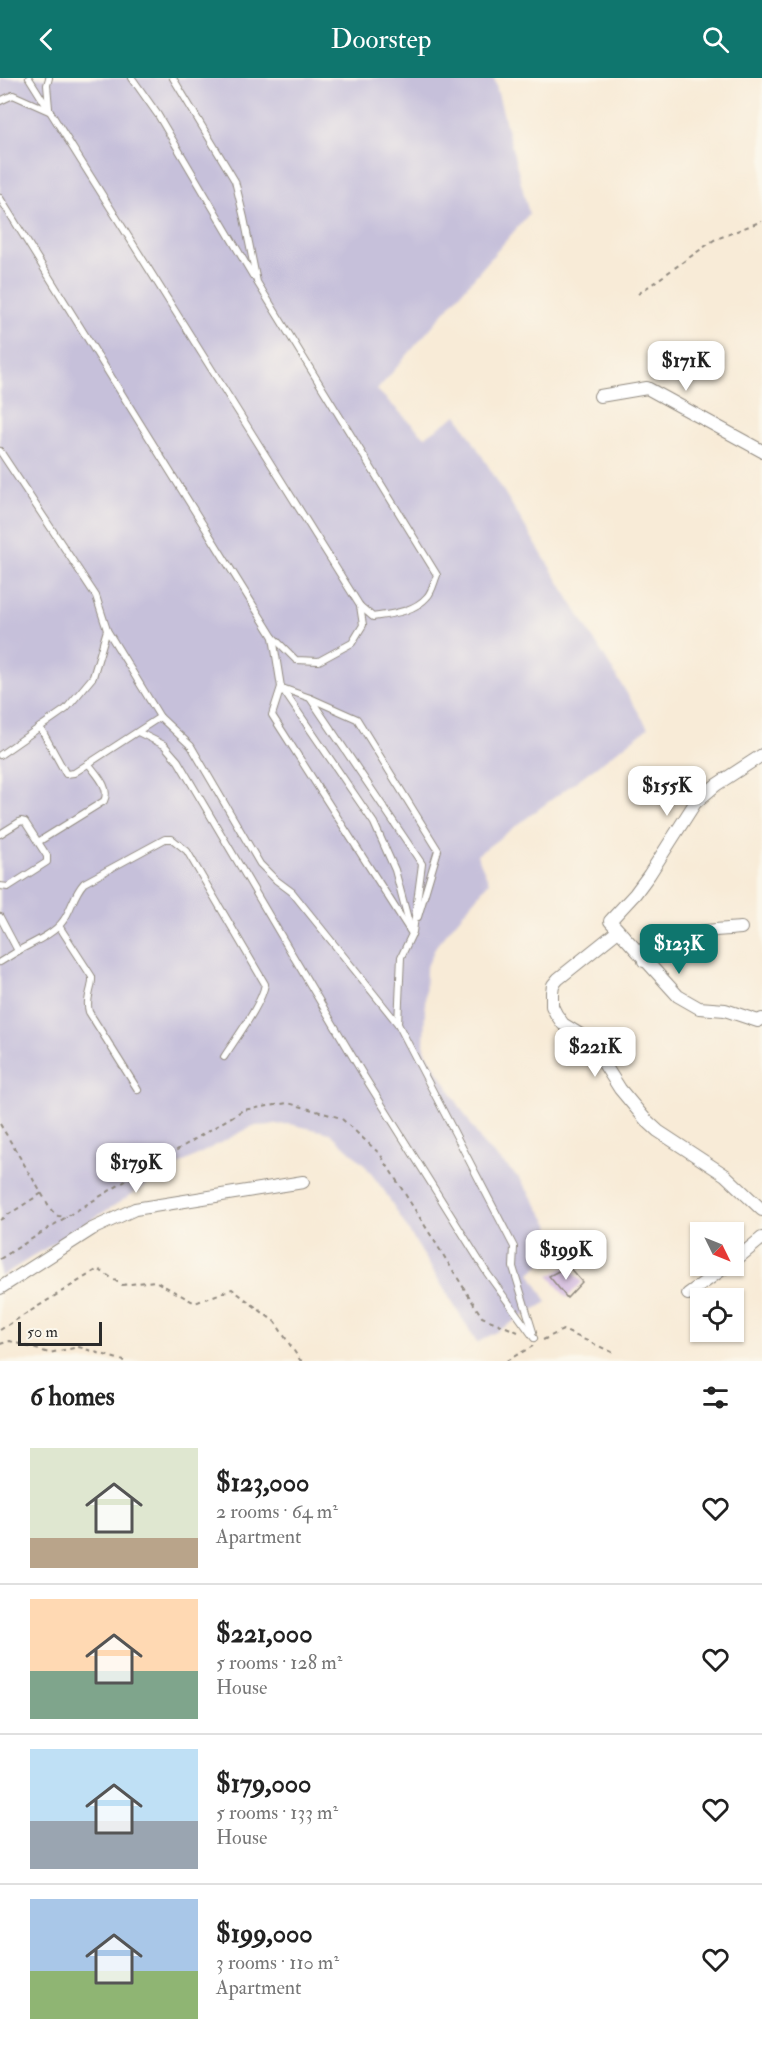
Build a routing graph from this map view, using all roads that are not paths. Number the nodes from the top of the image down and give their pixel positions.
1 (29, 78) edge
2 (50, 78) edge
3 (132, 78) edge
4 (173, 78) edge
5 (0, 101) edge
6 (50, 111) junction
7 (0, 198) edge
8 (257, 282) junction
9 (600, 396) dead end
10 (762, 451) edge
11 (0, 452) edge
12 (360, 606) junction
13 (107, 630) junction
14 (273, 638) junction
15 (281, 687) junction
16 (310, 698) junction
17 (160, 717) junction
18 (40, 727) junction
19 (138, 732) junction
20 (0, 755) edge
21 (762, 755) edge
22 (88, 763) junction
23 (0, 834) edge
24 (38, 842) junction
25 (0, 886) edge
26 (0, 917) edge
27 (59, 926) junction
28 (741, 928) dead end
29 (618, 931) junction
30 (412, 934) junction
31 (18, 951) junction
32 (644, 961) junction
33 (0, 962) edge
34 (762, 1019) edge
35 (399, 1024) junction
36 (224, 1057) dead end
37 (138, 1090) dead end
38 (303, 1182) dead end
39 (762, 1210) edge
40 (762, 1239) edge
41 (744, 1253) edge
42 (713, 1276) edge
43 (0, 1288) edge
44 (687, 1294) dead end

1 - 6 lane
2 - 6 lane
3 - 8 lane
4 - 8 lane
5 - 6 lane
6 - 12 lane
7 - 14 lane
8 - 12 lane
9 - 10 street
11 - 13 lane
12 - 14 lane
13 - 17 lane
13 - 18 lane
14 - 15 lane
15 - 16 lane
15 - 30 lane
15 - 30 lane
16 - 30 lane
16 - 30 lane
17 - 19 lane
17 - 35 lane
18 - 20 lane
18 - 22 lane
19 - 22 lane
19 - 35 lane
21 - 29 street
22 - 24 lane
23 - 24 lane
24 - 25 lane
26 - 31 lane
27 - 31 lane
27 - 36 lane
27 - 37 lane
28 - 32 street
29 - 32 street
29 - 39 street
30 - 35 lane
31 - 33 lane
32 - 34 street
38 - 43 street
40 - 41 street
42 - 44 street

